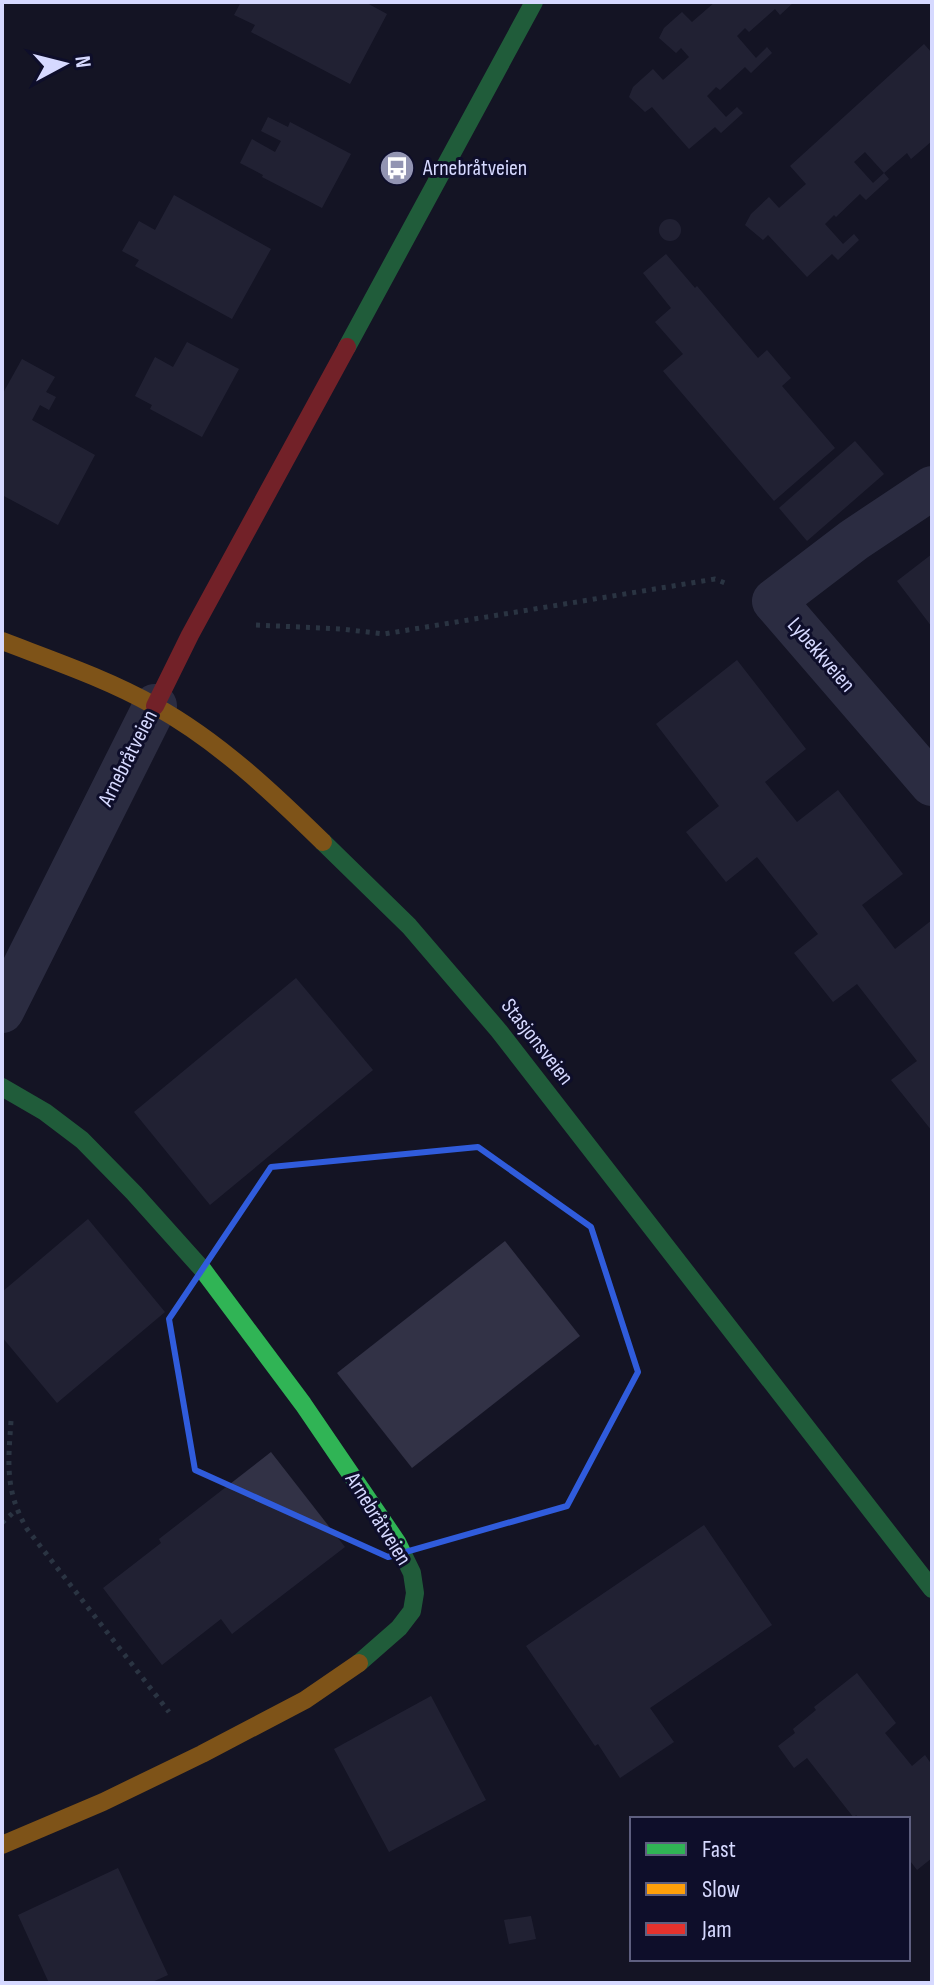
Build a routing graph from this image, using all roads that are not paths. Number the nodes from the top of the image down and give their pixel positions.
1 (534, 2) edge
2 (932, 488) edge
3 (2, 641) edge
4 (155, 706) junction
5 (932, 784) edge
6 (2, 1011) edge
7 (2, 1087) edge
8 (932, 1589) edge
9 (2, 1845) edge

1 - 4 street, Arnebråtveien
2 - 5 street, Lybekkveien
3 - 4 street, Stasjonsveien
4 - 6 street, Arnebråtveien
4 - 8 street, Stasjonsveien
7 - 9 street, Arnebråtveien

